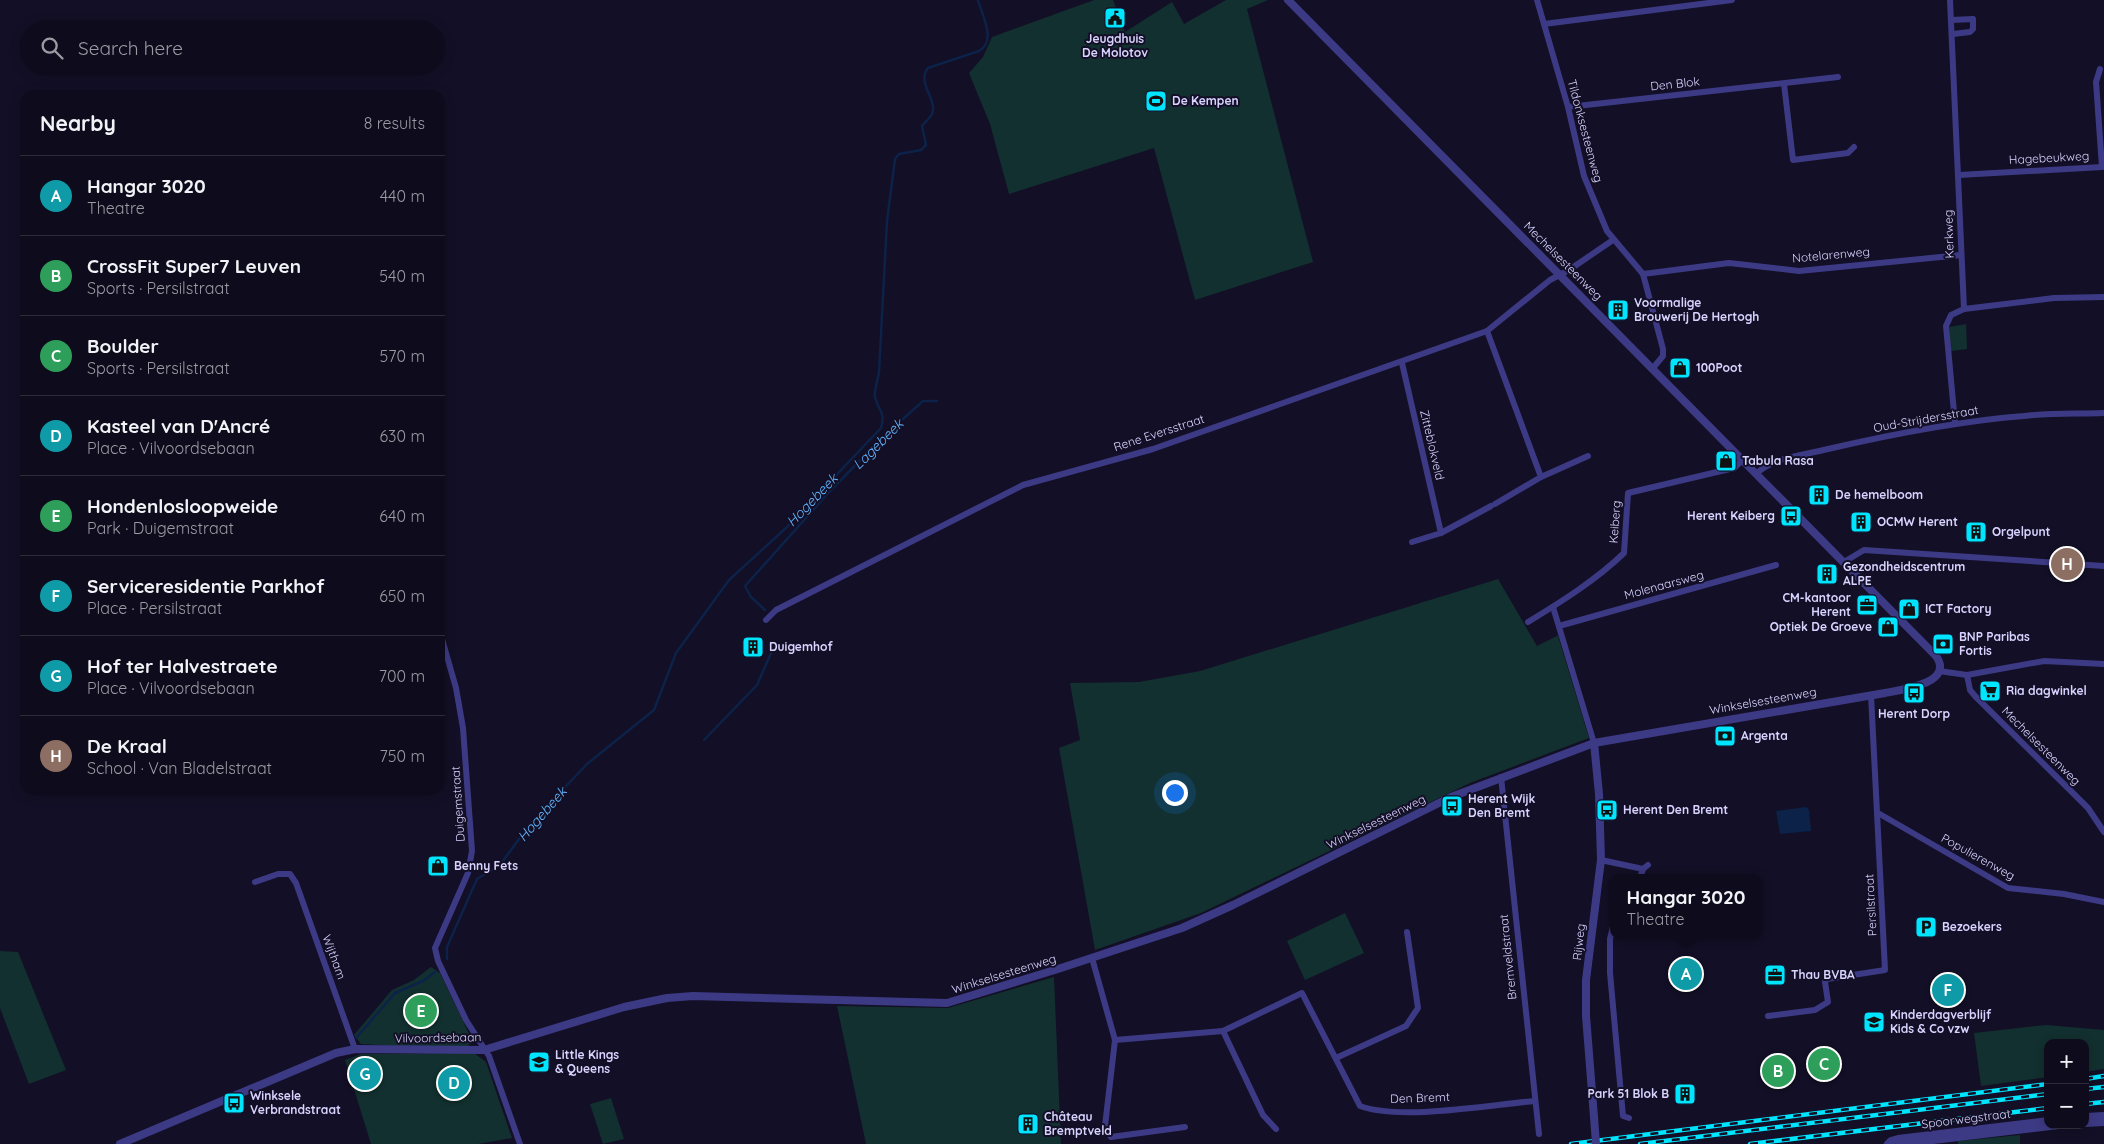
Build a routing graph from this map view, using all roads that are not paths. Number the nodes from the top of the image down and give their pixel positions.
1 (1288, 0) edge
2 (1536, 0) edge
3 (1732, 0) edge
4 (1950, 0) edge
5 (1952, 20) junction
6 (1544, 24) junction
7 (1953, 34) junction
8 (2100, 69) dead end
9 (1838, 77) dead end
10 (1784, 84) junction
11 (1568, 107) junction
12 (1854, 147) dead end
13 (1959, 175) junction
14 (1613, 240) junction
15 (1961, 254) junction
16 (1560, 274) junction
17 (1643, 274) junction
18 (2104, 297) edge
19 (1964, 309) junction
20 (1486, 331) junction
21 (1402, 362) junction
22 (1653, 368) junction
23 (2104, 413) edge
24 (1955, 424) junction
25 (1588, 456) dead end
26 (1744, 460) junction
27 (1757, 473) junction
28 (1541, 477) junction
29 (1441, 533) junction
30 (1412, 542) dead end
31 (1844, 562) junction
32 (1776, 566) dead end
33 (2104, 566) edge
34 (1553, 607) junction
35 (766, 620) dead end
36 (1528, 622) dead end
37 (1559, 626) junction
38 (445, 650) edge
39 (2104, 664) edge
40 (1939, 671) junction
41 (1967, 674) junction
42 (1871, 695) junction
43 (1594, 743) junction
44 (1501, 777) junction
45 (1878, 813) junction
46 (2104, 832) edge
47 (1601, 860) junction
48 (1642, 874) edge
49 (255, 882) dead end
50 (2104, 902) edge
51 (1407, 932) dead end
52 (1610, 939) edge
53 (1092, 958) junction
54 (828, 1000) joint
55 (1768, 1016) dead end
56 (1223, 1031) junction
57 (1115, 1040) junction
58 (355, 1049) junction
59 (484, 1050) junction
60 (1336, 1058) junction
61 (1535, 1101) junction
62 (2104, 1116) edge
63 (2089, 1117) edge
64 (1629, 1118) dead end
65 (2044, 1121) edge
66 (2104, 1122) edge
67 (2089, 1123) edge
68 (1185, 1127) dead end
69 (2044, 1127) edge
70 (1276, 1129) dead end
71 (1539, 1134) dead end
72 (120, 1144) edge
73 (520, 1144) edge
74 (1596, 1144) edge
75 (1888, 1144) edge
76 (1900, 1144) edge

1 - 16 street, Mechelsesteenweg
2 - 6 street, Tildonksesteenweg
3 - 6 street
4 - 5 street, Kerkweg
5 - 7 street, Kerkweg
5 - 7 street
6 - 11 street, Tildonksesteenweg
7 - 13 street, Kerkweg
8 - 13 street, Hagebeukweg
9 - 10 street, Den Blok
10 - 11 street, Den Blok
10 - 12 street
11 - 14 street, Tildonksesteenweg
13 - 15 street, Kerkweg
14 - 16 street, Rene Eversstraat
14 - 17 street, Tildonksesteenweg
15 - 17 street, Notelarenweg
15 - 19 street, Kerkweg
16 - 20 street, Rene Eversstraat
16 - 22 street, Mechelsesteenweg
17 - 22 street, Tildonksesteenweg
18 - 19 street
19 - 24 street
20 - 21 street, Rene Eversstraat
20 - 28 street
21 - 29 street, Zitteblokveld
21 - 35 street, Rene Eversstraat
22 - 26 street, Mechelsesteenweg
23 - 24 street, Oud-Strijdersstraat
24 - 27 street, Oud-Strijdersstraat
25 - 28 street
26 - 27 street, Mechelsesteenweg
26 - 34 street, Keiberg
27 - 31 street, Mechelsesteenweg
28 - 29 street
29 - 30 street
31 - 33 street
31 - 40 street, Mechelsesteenweg
32 - 37 street, Molenaarsweg
34 - 36 street, Keiberg
34 - 37 street
37 - 43 street
38 - 59 street, Duigemstraat
39 - 41 street
40 - 41 street
40 - 42 street, Winkselsesteenweg
41 - 46 street, Mechelsesteenweg
42 - 43 street, Winkselsesteenweg
42 - 45 street, Persilstraat
43 - 44 street, Winkselsesteenweg
43 - 47 street, Rijweg
44 - 53 street, Winkselsesteenweg
44 - 61 street, Bremveldstraat
45 - 50 street, Populierenweg
45 - 55 street, Persilstraat
47 - 48 street
47 - 74 street, Rijweg, bridge
49 - 58 street, Wijtham
51 - 60 street
52 - 64 street
53 - 54 street, Winkselsesteenweg
53 - 57 street
54 - 59 street, Vilvoordsebaan
56 - 57 street, Den Bremt
56 - 60 street, Den Bremt
56 - 70 street
57 - 68 street
58 - 59 street, Vilvoordsebaan
58 - 72 street, Vilvoordsebaan
59 - 73 street, Duigemstraat
60 - 61 street, Den Bremt
61 - 71 street, Bremveldstraat
62 - 63 street
65 - 75 street, Spoorwegstraat
66 - 67 street
69 - 76 street, Spoorwegstraat

